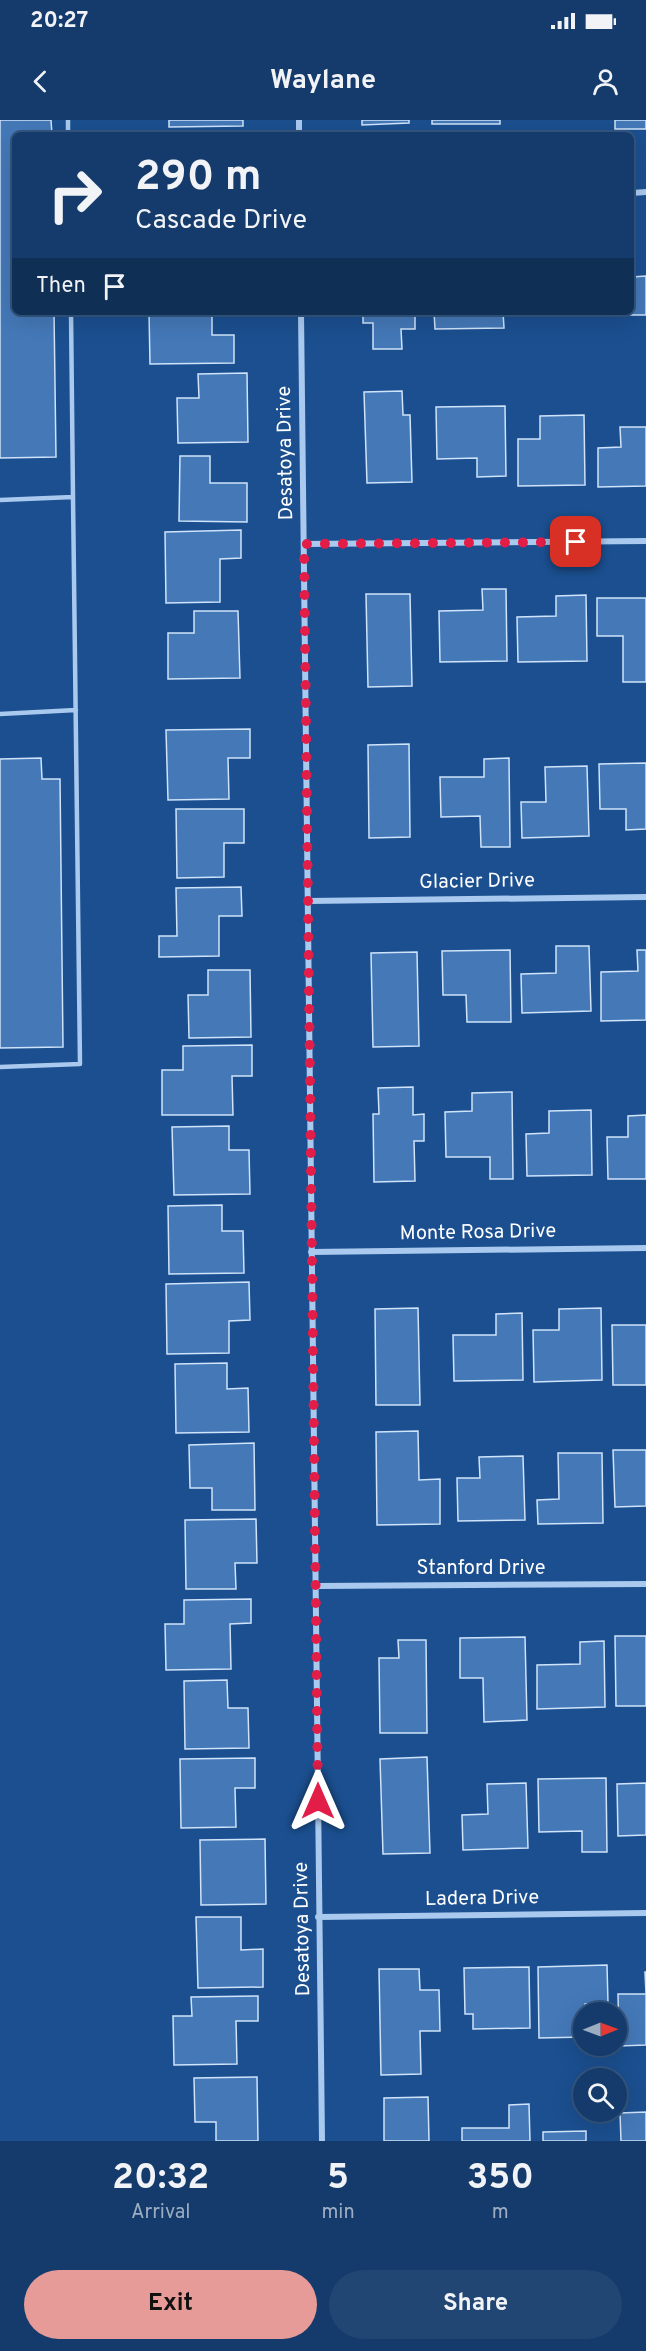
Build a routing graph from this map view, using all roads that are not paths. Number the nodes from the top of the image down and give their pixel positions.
1 (71, 315) edge
2 (301, 315) edge
3 (74, 497) junction
4 (0, 500) edge
5 (646, 541) edge
6 (304, 544) junction
7 (76, 710) junction
8 (0, 714) edge
9 (646, 897) edge
10 (308, 900) junction
11 (0, 1067) edge
12 (646, 1248) edge
13 (311, 1252) junction
14 (646, 1584) edge
15 (316, 1586) junction
16 (646, 1914) edge
17 (318, 1917) junction
18 (322, 2141) edge

1 - 3 lane
2 - 6 street, Desatoya Drive
3 - 4 lane
3 - 7 lane
5 - 6 street
6 - 10 street, Desatoya Drive
7 - 8 lane
7 - 11 lane
9 - 10 street, Glacier Drive
10 - 13 street, Desatoya Drive
12 - 13 street, Monte Rosa Drive
13 - 15 street, Desatoya Drive
14 - 15 street, Stanford Drive
15 - 17 street, Desatoya Drive
16 - 17 street, Ladera Drive
17 - 18 street, Desatoya Drive

